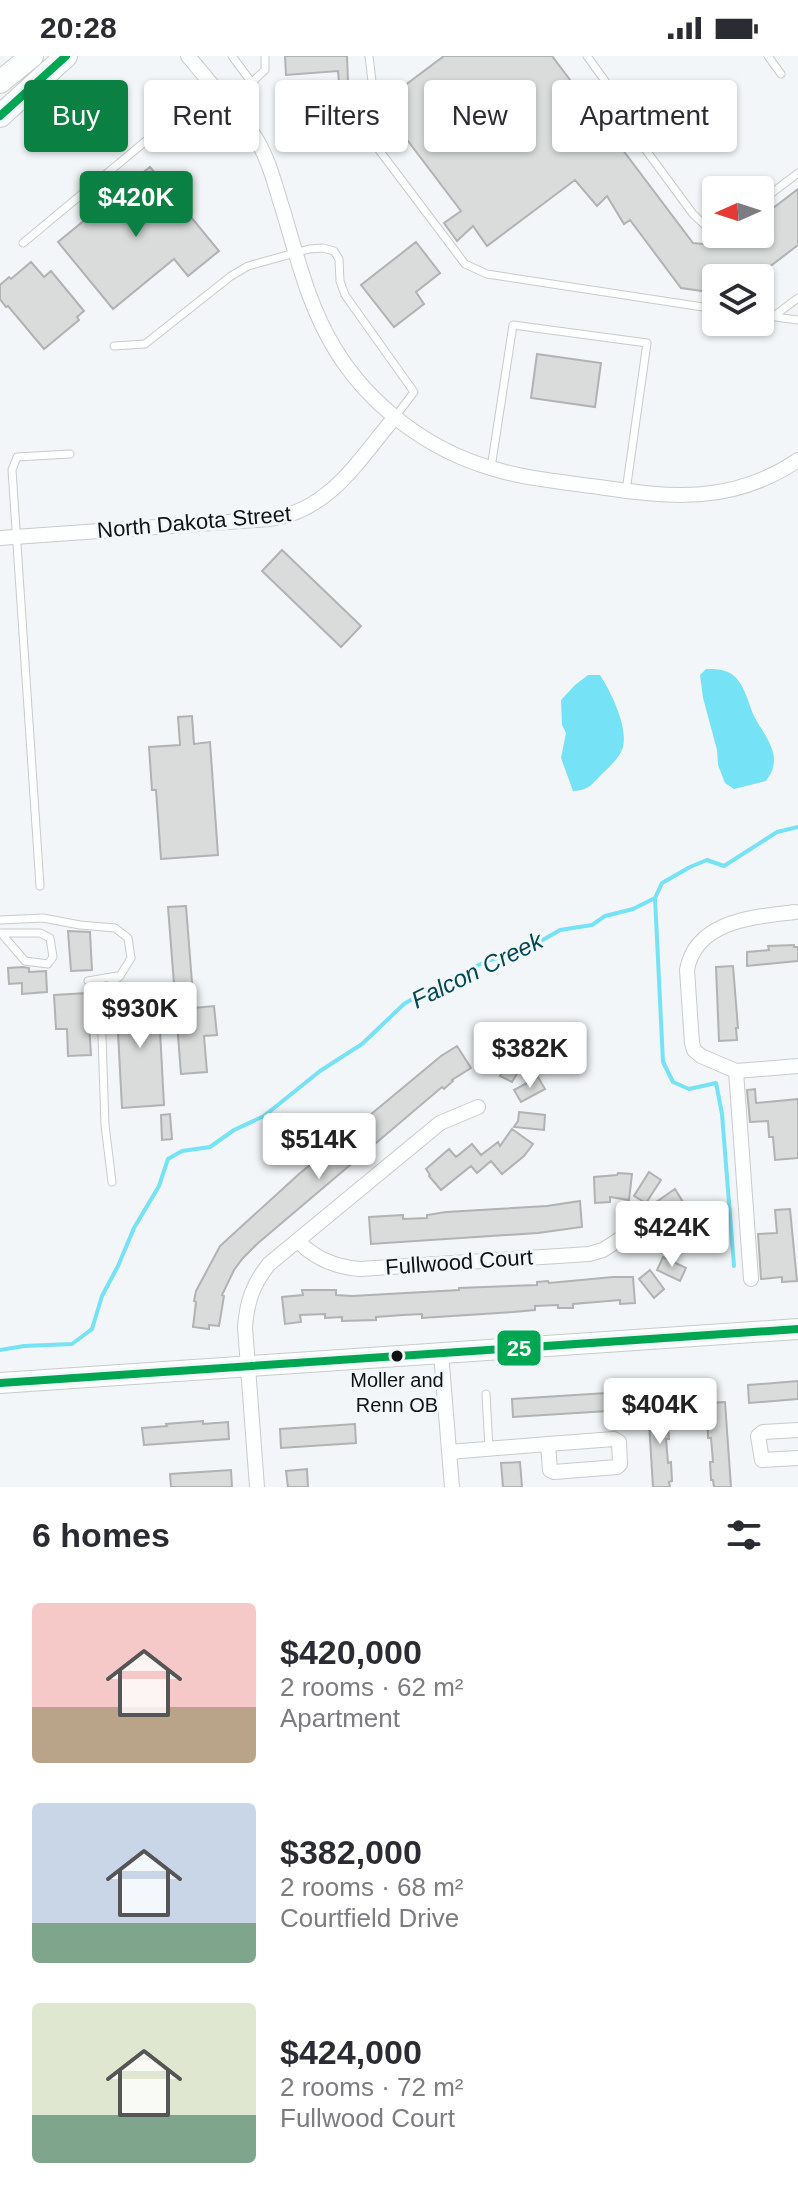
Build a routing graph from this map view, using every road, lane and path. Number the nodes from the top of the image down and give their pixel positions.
1 (32, 56) edge
2 (66, 56) edge
3 (188, 56) edge
4 (232, 56) edge
5 (265, 56) edge
6 (369, 56) edge
7 (587, 56) edge
8 (768, 56) edge
9 (781, 74) dead end
10 (207, 80) edge
11 (250, 80) edge
12 (255, 80) edge
13 (0, 82) edge
14 (0, 116) edge
15 (144, 142) edge
16 (259, 145) edge
17 (798, 173) edge
18 (774, 191) edge
19 (702, 222) edge
20 (23, 243) dead end
21 (296, 253) junction
22 (798, 298) edge
23 (702, 307) edge
24 (774, 317) joint
25 (798, 320) edge
26 (114, 346) dead end
27 (395, 417) junction
28 (70, 454) dead end
29 (798, 460) edge
30 (491, 468) junction
31 (626, 491) junction
32 (16, 537) junction
33 (0, 538) edge
34 (40, 886) dead end
35 (795, 912) dead end
36 (0, 920) edge
37 (0, 933) edge
38 (120, 976) junction
39 (105, 989) junction
40 (798, 1066) edge
41 (736, 1071) junction
42 (478, 1107) dead end
43 (112, 1182) dead end
44 (623, 1237) dead end
45 (298, 1241) junction
46 (751, 1279) dead end
47 (798, 1329) edge
48 (441, 1353) junction
49 (248, 1366) junction
50 (0, 1383) edge
51 (486, 1394) dead end
52 (798, 1430) edge
53 (548, 1444) junction
54 (489, 1449) junction
55 (449, 1452) junction
56 (798, 1458) edge
57 (257, 1487) edge
58 (452, 1487) edge

1 - 13 main road
2 - 14 main road
3 - 10 street
4 - 11 lane
5 - 12 lane
6 - 23 lane
7 - 19 lane
8 - 9 lane
15 - 20 lane
16 - 21 street
17 - 18 lane
21 - 26 lane
21 - 27 street
21 - 27 lane
22 - 24 lane
24 - 25 lane
27 - 30 street
27 - 32 street, North Dakota Street
28 - 32 lane
29 - 31 street
30 - 31 street
30 - 31 lane
32 - 33 street, North Dakota Street
32 - 34 lane
35 - 41 street
36 - 38 lane
37 - 37 lane
38 - 39 lane
38 - 39 lane
39 - 43 lane
40 - 41 street
41 - 46 street
42 - 45 street
44 - 45 street, Fullwood Court
45 - 49 street
47 - 48 street
48 - 49 street
48 - 55 street
49 - 50 street
49 - 57 street
51 - 54 lane
52 - 56 street
53 - 53 street
53 - 54 street
54 - 55 street
55 - 58 street

